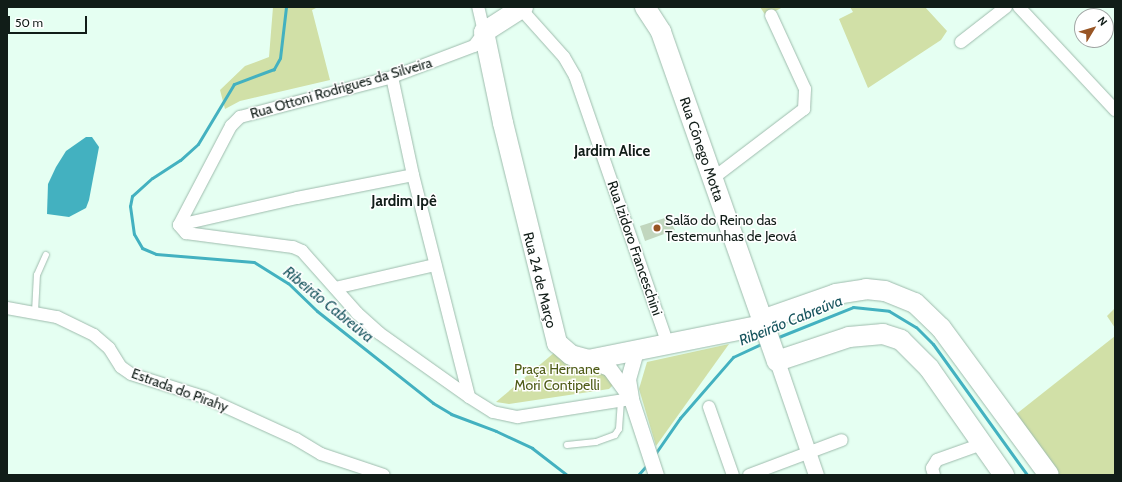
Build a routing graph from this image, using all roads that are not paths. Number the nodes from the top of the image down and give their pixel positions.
1 (478, 7) edge
2 (645, 7) edge
3 (1006, 7) edge
4 (1019, 7) edge
5 (522, 8) edge
6 (771, 15) dead end
7 (484, 32) junction
8 (961, 42) dead end
9 (392, 76) junction
10 (1115, 110) edge
11 (413, 175) junction
12 (712, 179) junction
13 (179, 225) junction
14 (46, 255) dead end
15 (435, 265) junction
16 (335, 288) junction
17 (7, 308) edge
18 (35, 312) junction
19 (768, 337) junction
20 (668, 344) junction
21 (636, 351) junction
22 (611, 362) junction
23 (469, 397) junction
24 (626, 400) junction
25 (710, 407) dead end
26 (842, 440) dead end
27 (982, 444) junction
28 (567, 446) dead end
29 (808, 453) junction
30 (655, 473) edge
31 (384, 475) edge
32 (733, 475) edge
33 (749, 475) edge
34 (816, 475) edge
35 (934, 475) edge
36 (1004, 475) edge
37 (1049, 475) edge

1 - 7 street, Rua 24 de Março
2 - 12 main road, Rua Cônego Motta
3 - 8 street
4 - 10 street
5 - 7 main road
5 - 20 street, Rua Izidoro Franceschini
6 - 12 street
7 - 9 street, Rua Ottoni Rodrigues da Silveira
7 - 22 main road, Rua 24 de Março
9 - 11 street
9 - 13 street, Rua Ottoni Rodrigues da Silveira
11 - 13 street
11 - 15 street
12 - 19 main road, Rua Cônego Motta
13 - 16 street
14 - 18 lane
15 - 16 street
15 - 23 street
16 - 23 street
17 - 18 street, Estrada do Pirahy
18 - 31 street, Estrada do Pirahy
19 - 20 main road, Rua 24 de Março
19 - 27 main road
19 - 29 street, Rua Cônego Motta
19 - 37 main road
20 - 21 main road, Rua 24 de Março
21 - 22 main road, Rua 24 de Março
21 - 24 street
22 - 24 street
23 - 24 street
24 - 28 lane
24 - 30 street
25 - 32 street
26 - 29 street
27 - 35 street
27 - 36 main road
29 - 33 street
29 - 34 street, Rua Cônego Motta

